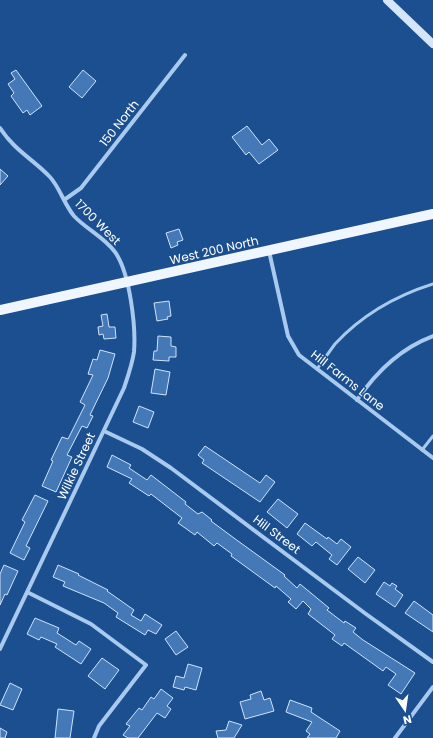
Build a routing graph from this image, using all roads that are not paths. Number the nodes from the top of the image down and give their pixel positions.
1 (387, 0) edge
2 (433, 44) edge
3 (185, 55) dead end
4 (0, 128) edge
5 (64, 200) junction
6 (433, 214) edge
7 (269, 251) junction
8 (126, 282) junction
9 (433, 284) edge
10 (0, 310) edge
11 (433, 336) edge
12 (317, 369) junction
13 (357, 400) junction
14 (104, 431) junction
15 (433, 436) edge
16 (422, 450) junction
17 (433, 458) edge
18 (27, 592) junction
19 (0, 649) edge
20 (433, 662) edge
21 (433, 687) edge
22 (94, 738) edge
23 (395, 738) edge

1 - 2 street
3 - 5 street, 150 North
4 - 5 street, 1700 West
5 - 8 street, 1700 West
6 - 7 main road, West 200 North
7 - 8 main road, West 200 North
7 - 12 street, Hill Farms Lane
8 - 10 main road, West 200 North
8 - 14 street, Wilkie Street
9 - 12 lane
11 - 13 street
12 - 13 street, Hill Farms Lane
13 - 16 street, Hill Farms Lane
14 - 18 street, Wilkie Street
14 - 20 street, Hill Street
15 - 16 lane
16 - 17 street, Hill Farms Lane
18 - 19 street, Wilkie Street
18 - 22 street
21 - 23 street

